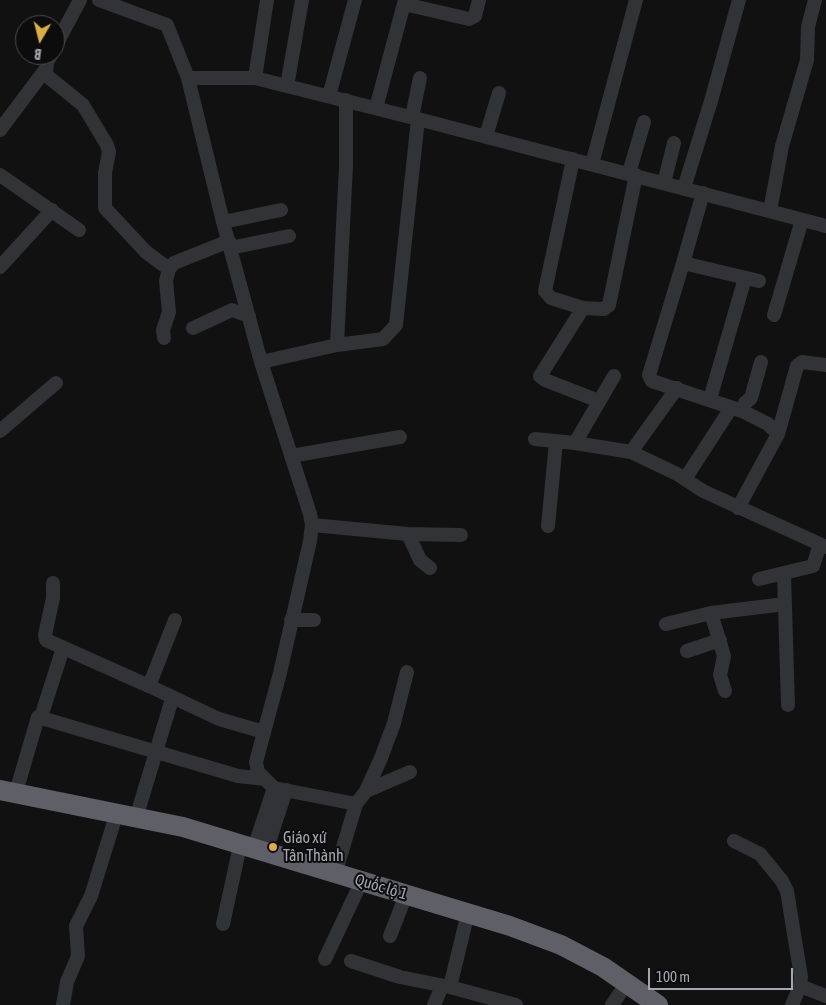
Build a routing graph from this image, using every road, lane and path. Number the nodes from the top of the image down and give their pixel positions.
1 (80, 0) edge
2 (99, 0) edge
3 (267, 0) edge
4 (302, 0) edge
5 (354, 0) edge
6 (479, 0) edge
7 (636, 0) edge
8 (739, 0) edge
9 (815, 0) edge
10 (404, 2) edge
11 (826, 3) edge
12 (65, 28) edge
13 (47, 65) edge
14 (45, 70) junction
15 (188, 78) junction
16 (255, 78) junction
17 (420, 78) dead end
18 (287, 86) junction
19 (499, 94) dead end
20 (329, 96) junction
21 (346, 100) junction
22 (376, 108) junction
23 (415, 118) junction
24 (644, 122) dead end
25 (0, 130) edge
26 (486, 136) junction
27 (674, 143) dead end
28 (574, 159) junction
29 (592, 164) junction
30 (632, 174) junction
31 (0, 175) edge
32 (664, 183) junction
33 (684, 188) junction
34 (703, 193) junction
35 (52, 210) junction
36 (281, 210) dead end
37 (770, 211) junction
38 (802, 220) junction
39 (223, 222) junction
40 (826, 226) edge
41 (79, 230) dead end
42 (289, 236) dead end
43 (230, 245) junction
44 (683, 263) junction
45 (0, 267) edge
46 (170, 269) junction
47 (745, 278) junction
48 (759, 281) dead end
49 (583, 308) junction
50 (249, 316) junction
51 (774, 316) dead end
52 (193, 328) dead end
53 (164, 338) dead end
54 (337, 346) junction
55 (261, 362) junction
56 (761, 362) dead end
57 (826, 365) edge
58 (614, 376) dead end
59 (56, 383) dead end
60 (677, 388) junction
61 (710, 399) junction
62 (599, 401) junction
63 (736, 410) junction
64 (0, 431) edge
65 (778, 434) junction
66 (400, 437) dead end
67 (535, 439) dead end
68 (556, 442) junction
69 (576, 443) junction
70 (632, 452) junction
71 (291, 456) junction
72 (686, 480) junction
73 (738, 508) junction
74 (312, 525) junction
75 (548, 526) dead end
76 (408, 534) junction
77 (461, 535) dead end
78 (823, 546) edge
79 (430, 568) dead end
80 (784, 574) junction
81 (759, 579) dead end
82 (53, 583) dead end
83 (785, 604) junction
84 (711, 613) junction
85 (175, 620) dead end
86 (291, 620) junction
87 (314, 620) dead end
88 (666, 624) dead end
89 (720, 640) junction
90 (63, 648) junction
91 (687, 651) dead end
92 (406, 672) dead end
93 (149, 686) junction
94 (726, 691) dead end
95 (172, 698) junction
96 (788, 706) dead end
97 (41, 717) junction
98 (264, 732) junction
99 (155, 752) junction
100 (410, 772) dead end
101 (275, 786) junction
102 (366, 791) junction
103 (5, 794) edge
104 (356, 804) junction
105 (136, 818) junction
106 (112, 825) junction
107 (734, 841) dead end
108 (253, 851) junction
109 (335, 874) junction
110 (357, 891) junction
111 (402, 905) junction
112 (223, 924) dead end
113 (465, 925) junction
114 (390, 936) dead end
115 (325, 959) dead end
116 (351, 961) dead end
117 (446, 986) junction
118 (800, 986) junction
119 (826, 996) edge
120 (616, 999) edge
121 (63, 1005) edge
122 (434, 1005) edge
123 (516, 1005) edge
124 (638, 1005) edge
125 (658, 1005) edge
126 (792, 1005) edge

1 - 12 street
2 - 15 street
3 - 16 street
4 - 18 street
5 - 20 street
6 - 10 street
7 - 29 street
8 - 33 street
9 - 11 street
9 - 37 street
10 - 22 street
13 - 14 street
14 - 25 street
14 - 46 street
15 - 16 street
15 - 39 street
16 - 18 street
17 - 23 street
18 - 20 street
19 - 26 street
20 - 21 street
21 - 22 street
21 - 54 street
22 - 23 street
23 - 26 street
23 - 54 street
24 - 30 street
26 - 28 street
27 - 32 street
28 - 29 street
28 - 49 street
29 - 30 street
30 - 32 street
30 - 49 street
31 - 35 street
32 - 33 street
33 - 34 street
34 - 37 street
34 - 44 street
35 - 41 street
35 - 45 street
36 - 39 street
37 - 38 street
38 - 40 street
38 - 51 street
39 - 43 street
42 - 43 street
43 - 46 street
43 - 50 street
44 - 47 street
44 - 60 street
46 - 53 street
47 - 48 street
47 - 61 street
49 - 62 street
50 - 52 street
50 - 55 street
54 - 55 street
55 - 71 street
56 - 63 street
57 - 65 street
58 - 62 street
59 - 64 street
60 - 61 street
60 - 70 street
61 - 63 street
62 - 69 street
63 - 65 street
63 - 72 street
65 - 73 street
66 - 71 street
67 - 68 street
68 - 69 street
68 - 75 street
69 - 70 street
70 - 72 street
71 - 74 street
72 - 73 street
73 - 78 street
74 - 76 street
74 - 86 street
76 - 77 street
76 - 79 street
78 - 80 street
80 - 81 street
80 - 83 street
82 - 90 street
83 - 84 street
83 - 96 street
84 - 88 street
84 - 89 street
85 - 93 street
86 - 87 street
86 - 98 street
89 - 91 street
89 - 94 street
90 - 93 street
90 - 97 street
92 - 102 street
93 - 95 street
95 - 98 street
95 - 99 street
97 - 99 street
97 - 103 street
98 - 101 street
99 - 101 street
99 - 105 street
100 - 102 street
101 - 104 street
101 - 108 street
102 - 104 street
103 - 105 highway, Quốc lộ 1
103 - 106 highway, Quốc lộ 1
104 - 109 street
105 - 108 highway, Quốc lộ 1
106 - 108 highway, Quốc lộ 1
106 - 121 street
107 - 118 street
108 - 109 highway, Quốc lộ 1
108 - 110 highway, Quốc lộ 1
108 - 112 street
109 - 125 highway, Quốc lộ 1
110 - 111 highway, Quốc lộ 1
110 - 115 street
111 - 113 highway, Quốc lộ 1
111 - 114 street
113 - 117 street
113 - 120 highway, Quốc lộ 1
116 - 117 street
117 - 122 street
117 - 123 street
118 - 119 street
118 - 126 street
120 - 124 highway, Quốc lộ 1

